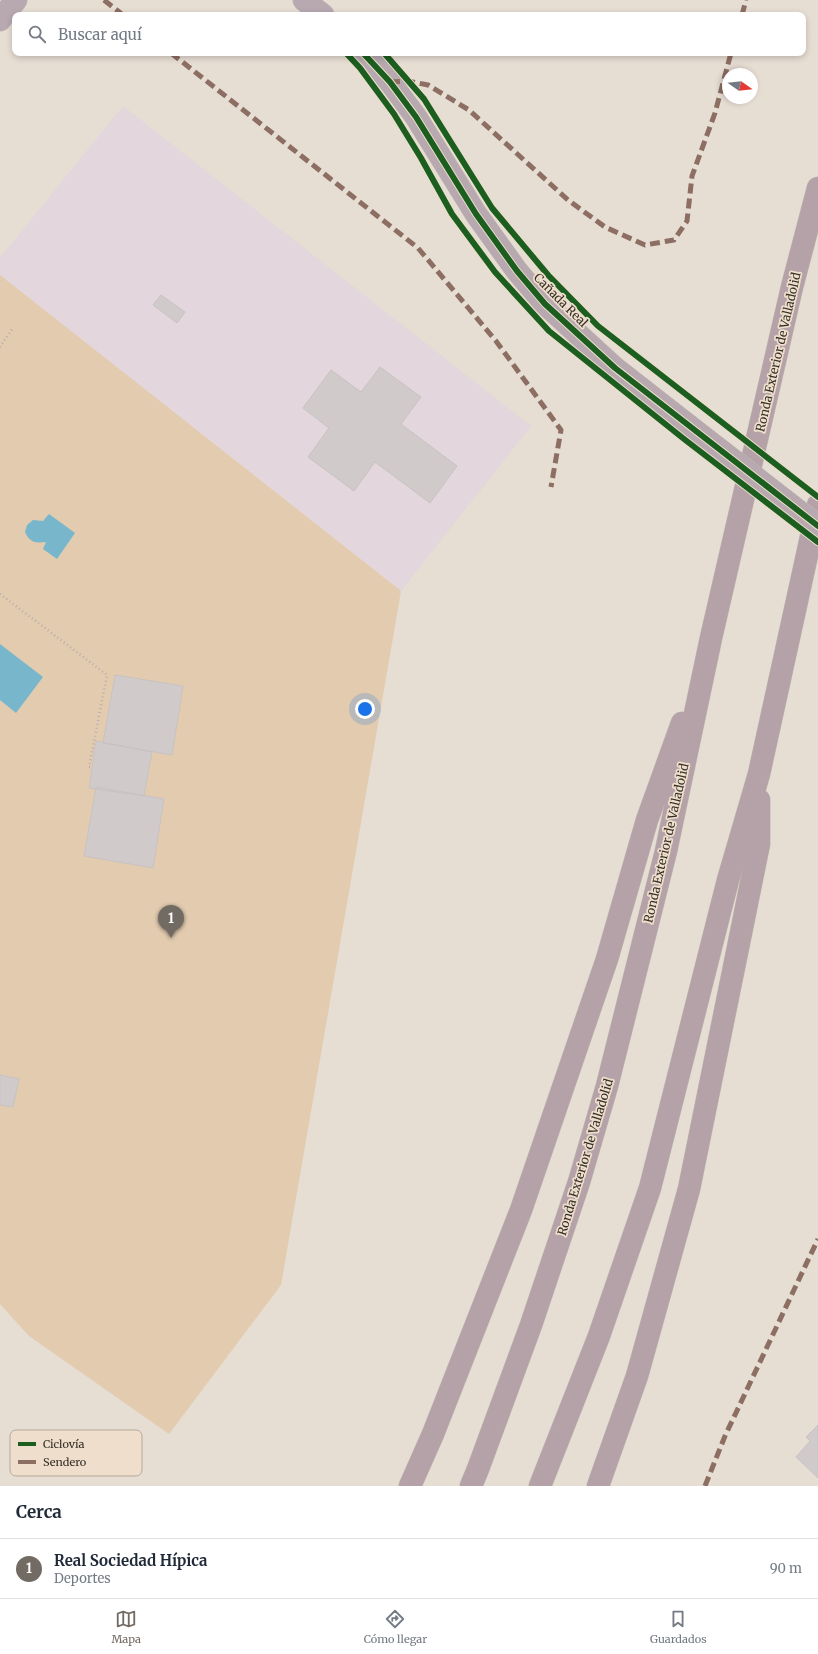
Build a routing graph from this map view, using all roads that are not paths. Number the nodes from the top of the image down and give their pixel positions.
1 (16, 0) edge
2 (304, 0) edge
3 (319, 12) edge
4 (0, 20) edge
5 (366, 56) edge
6 (818, 188) edge
7 (818, 505) edge
8 (818, 526) edge
9 (711, 638) junction
10 (759, 774) junction
11 (410, 1486) edge
12 (471, 1486) edge
13 (540, 1486) edge
14 (598, 1486) edge

1 - 4 street
2 - 3 street
5 - 8 street, Cañada Real, bridge
6 - 9 highway, Ronda Exterior de Valladolid
7 - 10 highway
9 - 11 highway
9 - 12 highway, Ronda Exterior de Valladolid
10 - 13 highway
10 - 14 highway

